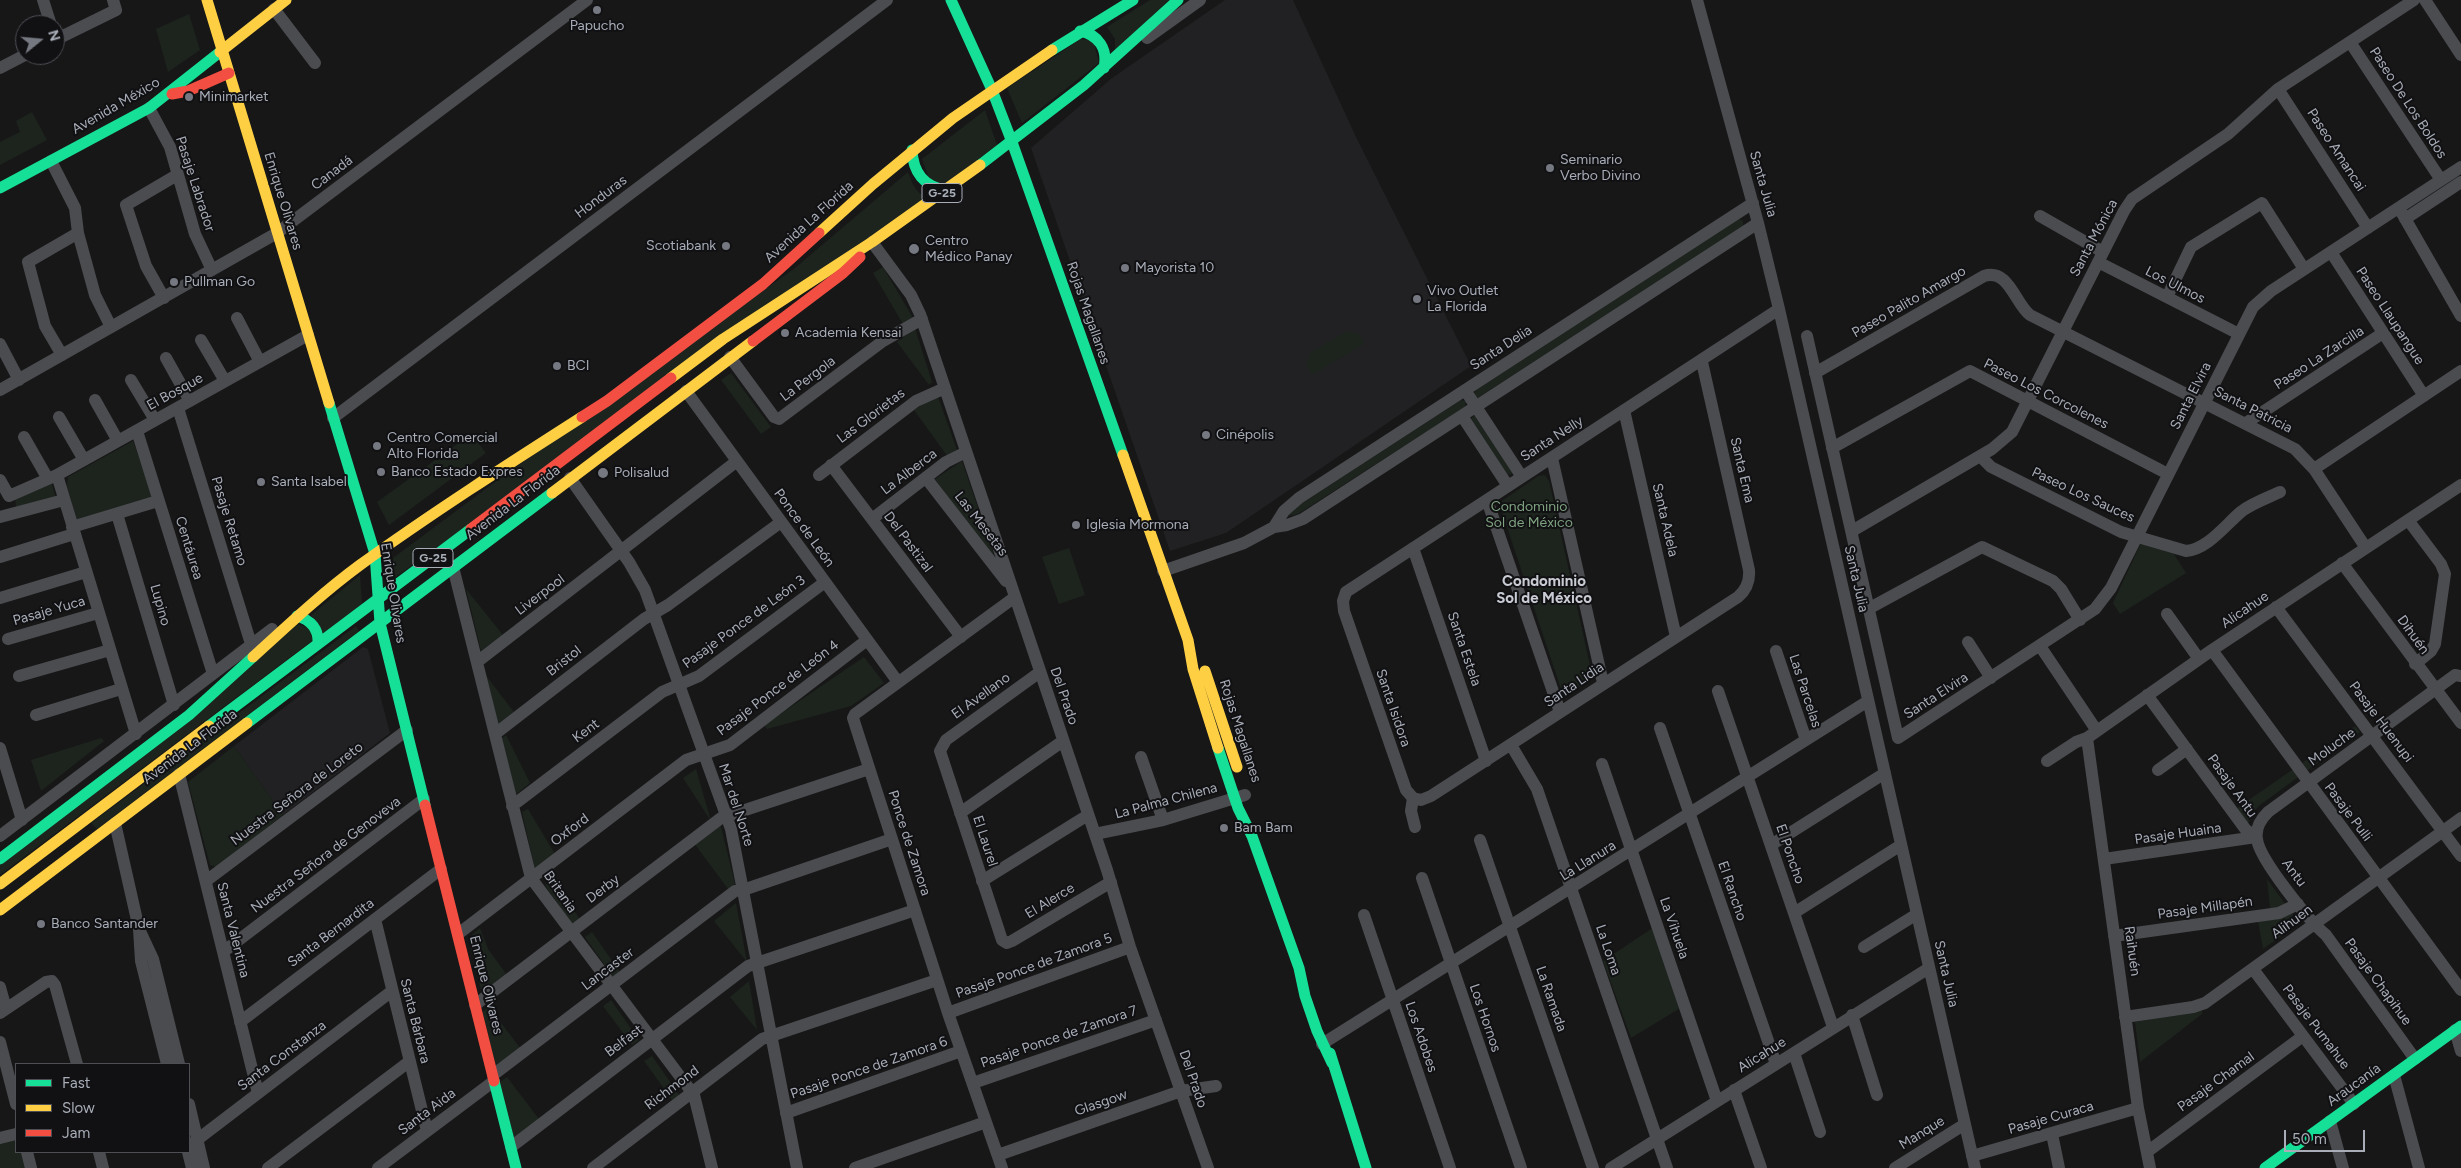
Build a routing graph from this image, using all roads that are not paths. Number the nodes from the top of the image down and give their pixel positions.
1 (43, 0) edge
2 (207, 0) edge
3 (286, 0) edge
4 (587, 0) edge
5 (887, 0) edge
6 (951, 0) edge
7 (1132, 0) edge
8 (1178, 0) edge
9 (1200, 0) edge
10 (1697, 0) edge
11 (2414, 0) edge
12 (2425, 0) edge
13 (114, 5) edge
14 (274, 9) junction
15 (48, 15) edge
16 (1080, 30) junction
17 (65, 33) edge
18 (2350, 42) junction
19 (222, 49) junction
20 (1122, 51) junction
21 (2461, 55) edge
22 (15, 60) edge
23 (315, 63) dead end
24 (0, 68) edge
25 (1104, 68) junction
26 (229, 73) junction
27 (2278, 89) junction
28 (992, 90) junction
29 (167, 95) junction
30 (149, 108) junction
31 (1012, 142) junction
32 (912, 150) junction
33 (52, 160) junction
34 (2461, 167) edge
35 (178, 176) junction
36 (2440, 180) junction
37 (2461, 182) edge
38 (0, 188) edge
39 (946, 190) junction
40 (1753, 203) junction
41 (2399, 208) junction
42 (2040, 216) dead end
43 (2406, 219) junction
44 (1758, 222) junction
45 (2368, 228) junction
46 (78, 232) junction
47 (277, 233) junction
48 (872, 242) junction
49 (2331, 252) junction
50 (2101, 257) junction
51 (2304, 269) junction
52 (212, 270) junction
53 (2015, 295) joint
54 (2166, 297) junction
55 (164, 298) junction
56 (1779, 309) junction
57 (2461, 316) edge
58 (237, 318) dead end
59 (922, 319) junction
60 (111, 327) junction
61 (2063, 332) junction
62 (2384, 333) junction
63 (2239, 334) junction
64 (308, 335) junction
65 (1807, 336) dead end
66 (201, 340) dead end
67 (0, 344) edge
68 (62, 355) junction
69 (730, 357) junction
70 (166, 358) dead end
71 (260, 362) junction
72 (1702, 362) junction
73 (2461, 371) edge
74 (1815, 373) junction
75 (19, 380) junction
76 (131, 380) dead end
77 (225, 381) junction
78 (945, 388) junction
79 (0, 390) edge
80 (1466, 390) junction
81 (686, 391) junction
82 (2424, 396) junction
83 (95, 400) dead end
84 (190, 401) junction
85 (2028, 401) junction
86 (2204, 402) junction
87 (1476, 407) junction
88 (178, 408) junction
89 (1624, 410) junction
90 (58, 416) dead end
91 (1462, 416) junction
92 (333, 418) junction
93 (155, 420) junction
94 (2246, 423) junction
95 (137, 431) junction
96 (24, 437) dead end
97 (118, 441) junction
98 (1832, 448) junction
99 (966, 452) junction
100 (1980, 456) junction
101 (1552, 458) junction
102 (84, 460) junction
103 (737, 461) junction
104 (831, 466) junction
105 (2314, 469) junction
106 (2168, 474) junction
107 (819, 475) dead end
108 (52, 477) junction
109 (1522, 477) junction
110 (570, 478) junction
111 (926, 478) junction
112 (0, 480) edge
113 (2461, 485) edge
114 (1508, 486) junction
115 (2280, 492) dead end
116 (64, 500) junction
117 (1487, 500) junction
118 (158, 501) junction
119 (117, 514) junction
120 (0, 516) edge
121 (872, 519) junction
122 (2408, 520) junction
123 (781, 522) junction
124 (1274, 527) junction
125 (73, 530) junction
126 (1852, 531) junction
127 (2137, 536) junction
128 (1413, 548) junction
129 (2366, 548) junction
130 (621, 550) junction
131 (375, 554) junction
132 (0, 557) edge
133 (2342, 563) junction
134 (453, 567) junction
135 (1163, 571) junction
136 (86, 572) junction
137 (825, 582) junction
138 (1747, 585) joint
139 (1014, 592) junction
140 (1344, 596) joint
141 (0, 598) edge
142 (378, 600) junction
143 (310, 605) junction
144 (2276, 607) junction
145 (1868, 609) junction
146 (98, 613) junction
147 (654, 613) junction
148 (2167, 614) dead end
149 (297, 616) junction
150 (2080, 620) junction
151 (380, 622) junction
152 (961, 636) junction
153 (1676, 637) junction
154 (8, 639) dead end
155 (867, 640) junction
156 (1968, 642) dead end
157 (250, 644) junction
158 (318, 644) junction
159 (2040, 646) junction
160 (110, 650) junction
161 (2212, 650) junction
162 (1776, 651) dead end
163 (2199, 659) junction
164 (477, 662) junction
165 (2415, 664) junction
166 (1040, 672) junction
167 (213, 674) junction
168 (19, 676) dead end
169 (2461, 676) edge
170 (1991, 678) junction
171 (898, 682) junction
172 (1603, 683) junction
173 (679, 684) junction
174 (122, 689) junction
175 (2434, 690) junction
176 (1718, 691) dead end
177 (2147, 695) junction
178 (1868, 701) junction
179 (174, 705) junction
180 (1560, 712) junction
181 (36, 715) dead end
182 (2461, 723) edge
183 (1660, 728) dead end
184 (407, 730) junction
185 (136, 734) junction
186 (495, 734) junction
187 (2092, 734) junction
188 (2372, 736) junction
189 (1898, 738) joint
190 (1806, 740) junction
191 (1063, 741) junction
192 (1512, 745) junction
193 (941, 747) joint
194 (2187, 749) junction
195 (1, 752) edge
196 (704, 754) junction
197 (1142, 757) dead end
198 (1486, 761) junction
199 (2047, 761) dead end
200 (1602, 764) dead end
201 (869, 769) junction
202 (2158, 770) dead end
203 (1885, 773) junction
204 (179, 774) junction
205 (1748, 777) junction
206 (2308, 783) junction
207 (1240, 796) junction
208 (1413, 798) junction
209 (424, 799) junction
210 (512, 806) junction
211 (960, 813) junction
212 (1690, 814) junction
213 (1088, 815) junction
214 (726, 816) junction
215 (2461, 818) edge
216 (22, 820) junction
217 (1163, 820) junction
218 (115, 823) junction
219 (1415, 827) dead end
220 (2443, 831) junction
221 (1095, 834) junction
222 (0, 836) edge
223 (2256, 837) junction
224 (892, 839) junction
225 (1480, 840) dead end
226 (1771, 845) junction
227 (1901, 845) junction
228 (1632, 851) junction
229 (2461, 856) edge
230 (2104, 859) junction
231 (0, 860) edge
232 (441, 869) junction
233 (531, 878) junction
234 (1422, 878) dead end
235 (2379, 878) junction
236 (206, 881) junction
237 (982, 881) junction
238 (1111, 882) junction
239 (0, 884) edge
240 (1572, 889) junction
241 (743, 890) junction
242 (2298, 904) junction
243 (0, 910) edge
244 (914, 910) junction
245 (1794, 913) junction
246 (1917, 914) junction
247 (1364, 915) dead end
248 (375, 919) junction
249 (2314, 925) junction
250 (1510, 928) junction
251 (139, 929) junction
252 (570, 933) junction
253 (458, 934) junction
254 (2114, 936) junction
255 (1005, 942) joint
256 (1130, 947) junction
257 (1864, 947) dead end
258 (223, 952) junction
259 (757, 964) junction
260 (1451, 965) junction
261 (1929, 968) junction
262 (2253, 969) junction
263 (937, 980) junction
264 (611, 986) junction
265 (0, 987) edge
266 (2461, 990) edge
267 (392, 991) junction
268 (1394, 1001) junction
269 (475, 1005) junction
270 (3, 1011) edge
271 (948, 1013) junction
272 (1852, 1015) junction
273 (2125, 1017) junction
274 (1156, 1020) junction
275 (240, 1022) junction
276 (1834, 1027) junction
277 (2458, 1028) edge
278 (2303, 1036) junction
279 (772, 1037) junction
280 (652, 1039) junction
281 (0, 1042) edge
282 (1325, 1043) junction
283 (961, 1051) junction
284 (2461, 1051) edge
285 (1794, 1052) junction
286 (2415, 1059) junction
287 (410, 1061) junction
288 (78, 1063) edge
289 (167, 1063) edge
290 (179, 1063) edge
291 (1776, 1064) junction
292 (3, 1065) edge
293 (2394, 1075) junction
294 (493, 1078) junction
295 (972, 1083) junction
296 (1216, 1086) dead end
297 (1734, 1090) junction
298 (1181, 1091) junction
299 (692, 1092) junction
300 (258, 1093) junction
301 (1877, 1095) dead end
302 (15, 1101) edge
303 (1717, 1101) junction
304 (2354, 1104) junction
305 (2138, 1108) junction
306 (786, 1113) junction
307 (190, 1114) edge
308 (2330, 1121) junction
309 (986, 1122) junction
310 (1965, 1124) junction
311 (427, 1131) junction
312 (1820, 1132) dead end
313 (15, 1134) edge
314 (2052, 1134) junction
315 (0, 1138) edge
316 (1657, 1139) junction
317 (193, 1142) edge
318 (510, 1147) junction
319 (2147, 1152) junction
320 (28, 1153) edge
321 (99, 1153) edge
322 (188, 1153) edge
323 (998, 1155) junction
324 (1974, 1162) edge
325 (710, 1166) edge
326 (513, 1167) edge
327 (1203, 1167) edge
328 (1898, 1167) edge
329 (2269, 1167) edge
330 (32, 1168) edge
331 (103, 1168) edge
332 (192, 1168) edge
333 (204, 1168) edge
334 (268, 1168) edge
335 (378, 1168) edge
336 (592, 1168) edge
337 (797, 1168) edge
338 (855, 1168) edge
339 (1002, 1168) edge
340 (1366, 1168) edge
341 (1450, 1168) edge
342 (1521, 1168) edge
343 (1593, 1168) edge
344 (1611, 1168) edge
345 (1667, 1168) edge
346 (1761, 1168) edge
347 (2059, 1168) edge
348 (2150, 1168) edge
349 (2343, 1168) edge
350 (2419, 1168) edge

1 - 15 street
2 - 19 main road, Enrique Olivares
3 - 14 main road, Avenida México
4 - 47 street, Canadá
5 - 92 street, Honduras
6 - 28 main road, Rojas Magallanes
7 - 16 main road, Avenida La Florida / G-25
8 - 20 main road, Avenida La Florida / G-25
9 - 20 street, Avenida La Florida
10 - 40 street, Santa Julia
11 - 18 street, Santa Mónica
12 - 21 street
13 - 17 street
14 - 19 main road, Avenida México
14 - 23 street
16 - 25 main road
16 - 28 main road, Avenida La Florida / G-25
18 - 27 street, Santa Mónica
18 - 36 street, Paseo De Los Boldos
19 - 26 main road, Enrique Olivares
19 - 29 main road, Avenida México
20 - 25 main road, Avenida La Florida / G-25
22 - 24 street
25 - 31 main road, Avenida La Florida / G-25
26 - 29 main road
26 - 47 main road, Enrique Olivares
27 - 45 street, Paseo Amancai
27 - 50 street, Santa Mónica
28 - 31 main road, Rojas Magallanes
28 - 32 main road, Avenida La Florida / G-25
29 - 30 main road, Avenida México
30 - 33 main road, Avenida México
30 - 35 street, Pasaje Labrador
31 - 39 main road, Avenida La Florida / G-25
31 - 135 main road, Rojas Magallanes
32 - 39 main road
32 - 131 main road, Avenida La Florida / G-25
33 - 38 main road, Avenida México
33 - 46 street
34 - 36 street, Santa Elvira
35 - 52 street, Pasaje Labrador
35 - 55 street
36 - 41 street, Santa Elvira
37 - 43 street
39 - 48 main road, Avenida La Florida / G-25
40 - 44 street, Santa Julia
40 - 80 street, Santa Delia
41 - 43 street
41 - 45 street, Santa Elvira
42 - 50 street, Los Ulmos
43 - 57 street
44 - 56 street, Santa Julia
44 - 87 street, Santa Delia
45 - 49 street, Santa Elvira
46 - 60 street
46 - 68 street
47 - 52 street, Canadá
47 - 64 main road, Enrique Olivares
48 - 59 street, Del Prado
48 - 69 main road, Avenida La Florida
48 - 142 main road, Avenida La Florida / G-25
49 - 51 street, Santa Elvira
49 - 62 street, Paseo Llaupangue
50 - 54 street, Los Ulmos
50 - 61 street, Santa Mónica
51 - 54 street
51 - 63 street, Santa Elvira
52 - 55 street, Canadá
53 - 61 street, Santa Patricia
53 - 74 street, Paseo Palito Amargo
54 - 63 street, Los Ulmos
55 - 60 street, Canadá
56 - 72 street, Santa Nelly
56 - 178 street, Santa Julia
58 - 71 street
59 - 69 street, La Pergola
59 - 78 street, Del Prado
60 - 68 street, Canadá
61 - 85 street, Santa Mónica
61 - 86 street, Santa Patricia
62 - 82 street, Paseo Llaupangue
62 - 94 street, Paseo La Zarcilla
63 - 86 street, Santa Elvira
64 - 71 street, El Bosque
64 - 92 main road, Enrique Olivares
65 - 74 street, Santa Julia
66 - 77 street
67 - 75 street
68 - 75 street, Canadá
69 - 81 main road, Avenida La Florida
70 - 84 street
71 - 77 street, El Bosque
72 - 89 street, Santa Nelly
72 - 138 street, Santa Ema
73 - 82 street
74 - 98 street, Santa Julia
75 - 79 street, Canadá
76 - 93 street
77 - 84 street, El Bosque
78 - 99 street, Del Prado
78 - 104 street, Las Glorietas
80 - 87 street
80 - 124 street, Santa Delia
81 - 103 street, Ponce de León
81 - 110 main road, Avenida La Florida
82 - 105 street
83 - 97 street
84 - 88 street, El Bosque
85 - 98 street, Paseo Los Corcolenes
85 - 100 street, Santa Mónica
85 - 106 street, Paseo Los Corcolenes
86 - 94 street, Santa Patricia
86 - 106 street, Santa Elvira
87 - 91 street, Santa Delia
87 - 109 street
88 - 93 street, El Bosque
88 - 157 street, Pasaje Retamo
89 - 101 street, Santa Nelly
89 - 153 street, Santa Adela
90 - 102 street
91 - 114 street
91 - 124 street, Santa Delia
92 - 131 main road, Enrique Olivares
93 - 95 street, El Bosque
94 - 105 street, Santa Patricia
95 - 97 street, El Bosque
95 - 118 street, Centáurea
96 - 108 street
97 - 102 street, El Bosque
98 - 126 street, Santa Julia
99 - 111 street, La Alberca
99 - 139 street, Del Prado
100 - 126 street, Santa Mónica
100 - 127 street, Paseo Los Sauces
101 - 109 street, Santa Nelly
101 - 172 street
102 - 108 street, El Bosque
103 - 123 street, Ponce de León
103 - 130 street, Liverpool
104 - 107 street, Las Glorietas
104 - 121 street, Del Pastizal
105 - 129 street, Santa Patricia
106 - 127 street, Santa Elvira
108 - 112 street, El Bosque
108 - 116 street
109 - 114 street, Santa Nelly
110 - 130 street, Mar del Norte
110 - 134 main road, Avenida La Florida
111 - 121 street, La Alberca
111 - 139 street, Las Mesetas
113 - 122 street, Alicahue
114 - 117 street, Santa Nelly
115 - 127 street, Paseo Los Sauces
116 - 120 street
116 - 125 street
117 - 128 street, Santa Nelly
117 - 180 street
118 - 119 street
118 - 167 street, Centáurea
119 - 125 street
119 - 179 street, Lupino
121 - 152 street, Del Pastizal
122 - 129 street, Alicahue
122 - 165 street
123 - 137 street, Ponce de León
123 - 147 street, Bristol
124 - 135 street, Santa Delia
125 - 132 street
125 - 136 street
126 - 145 street, Santa Julia
127 - 150 street, Santa Elvira
128 - 140 street, Santa Nelly
128 - 198 street, Santa Estela
129 - 133 street, Alicahue
130 - 147 street, Mar del Norte
130 - 164 street, Liverpool
131 - 142 main road, Enrique Olivares
131 - 143 main road, Avenida La Florida / G-25
133 - 144 street, Alicahue
133 - 165 street, Dihuén
134 - 151 main road, Avenida La Florida
134 - 164 street, Britania
135 - 207 main road, Rojas Magallanes
136 - 141 street
136 - 146 street
137 - 155 street, Ponce de León
137 - 173 street, Pasaje Ponce de León 3
138 - 153 street, Santa Lidia
139 - 152 street, Ponce de Zamora
139 - 166 street, Del Prado
140 - 208 street, Santa Isidora
142 - 151 main road, Enrique Olivares
142 - 158 main road, Avenida La Florida / G-25
143 - 149 main road, Avenida La Florida / G-25
143 - 157 street, Avenida La Florida
144 - 161 street, Alicahue
144 - 188 street, Pasaje Huenupi
145 - 150 street
145 - 189 street, Santa Julia
146 - 154 street, Pasaje Yuca
146 - 160 street
147 - 173 street, Mar del Norte
147 - 186 street, Bristol
148 - 163 street
149 - 158 main road
149 - 231 main road, Avenida La Florida / G-25
150 - 159 street, Santa Elvira
151 - 184 main road, Enrique Olivares
151 - 204 main road, Avenida La Florida
152 - 171 street, Ponce de Zamora
153 - 172 street, Santa Lidia
155 - 171 street, Ponce de León
155 - 196 street, Pasaje Ponce de León 4
156 - 170 street, Santa Elvira
157 - 167 street, Avenida La Florida
158 - 239 main road, Avenida La Florida / G-25
159 - 170 street, Santa Elvira
159 - 187 street, Raihuén
160 - 168 street
160 - 174 street
161 - 163 street, Alicahue
161 - 206 street, Pasaje Pulli
162 - 190 street, Las Parcelas
163 - 177 street, Alicahue
164 - 186 street, Britania
165 - 175 street, Dihuén
166 - 191 street, Del Prado
166 - 193 street, El Avellano
167 - 179 street, Avenida La Florida
169 - 175 street, Moluche
170 - 189 street, Santa Elvira
171 - 201 street, Ponce de Zamora
172 - 180 street, Santa Lidia
173 - 196 street, Mar del Norte
173 - 210 street, Kent
174 - 181 street
174 - 185 street
175 - 182 street, Dihuén
175 - 188 street, Moluche
176 - 205 street, El Poncho
177 - 187 street, Alicahue
177 - 194 street, Pasaje Antu
178 - 190 street, La Llanura
178 - 203 street, Santa Julia
179 - 185 street, Avenida La Florida
180 - 192 street, Santa Lidia
183 - 212 street, El Rancho
184 - 209 main road, Enrique Olivares
184 - 236 street, Nuestra Señora de Loreto
185 - 216 street, Avenida La Florida
186 - 210 street, Britania
187 - 199 street, Alicahue
187 - 230 street, Raihuén
188 - 206 street, Moluche
188 - 220 street, Pasaje Huenupi
190 - 205 street, La Llanura
191 - 211 street
191 - 213 street, Del Prado
192 - 198 street, Santa Lidia
192 - 240 street, La Loma
193 - 211 street, El Laurel
194 - 202 street, Pasaje Antu
194 - 223 street, Pasaje Antu
195 - 216 street
196 - 214 street, Mar del Norte
196 - 233 street, Oxford
197 - 217 street
198 - 208 street, Santa Lidia
200 - 228 street, La Vihuela
201 - 214 street, Derby
201 - 224 street, Ponce de Zamora
203 - 226 street
203 - 227 street, Santa Julia
204 - 218 main road, Avenida La Florida
204 - 236 street, Santa Valentina
205 - 212 street, La Llanura
205 - 226 street, El Poncho
206 - 223 street, Moluche
206 - 235 street, Pasaje Pulli
207 - 217 street, La Palma Chilena
207 - 282 main road, Rojas Magallanes
208 - 219 street, Santa Isidora
209 - 232 main road, Enrique Olivares
209 - 258 street, Nuestra Señora de Genoveva
210 - 233 street, Britania
211 - 237 street, El Laurel
212 - 228 street, La Llanura
212 - 291 street, El Rancho
213 - 221 street, Del Prado
213 - 237 street
214 - 241 street, Mar del Norte
214 - 252 street, Derby
215 - 220 street, Alihuen
216 - 222 street, Avenida La Florida
217 - 221 street, La Palma Chilena
218 - 243 main road, Avenida La Florida
218 - 251 street
220 - 229 street, Pasaje Huenupi
220 - 235 street, Alihuen
221 - 238 street, Del Prado
223 - 230 street, Pasaje Huaina
223 - 242 street, Antu
224 - 241 street, Lancaster
224 - 244 street, Ponce de Zamora
225 - 250 street, La Ramada
226 - 245 street, El Poncho
227 - 245 street
227 - 246 street, Santa Julia
228 - 240 street, La Llanura
228 - 303 street, La Vihuela
230 - 254 street, Raihuén
232 - 248 street, Santa Bernardita
232 - 253 main road, Enrique Olivares
233 - 252 street, Britania
233 - 253 street, Oxford
234 - 260 street, Los Hornos
235 - 249 street, Alihuen
235 - 266 street, Pasaje Pulli
236 - 258 street, Santa Valentina
237 - 255 street, El Laurel
238 - 255 street, El Alerce
238 - 256 street, Del Prado
240 - 250 street, La Llanura
240 - 316 street, La Loma
241 - 259 street, Mar del Norte
241 - 264 street, Lancaster
242 - 249 street, Antu
242 - 254 street, Pasaje Millapén
244 - 259 street, Belfast
244 - 263 street, Ponce de Zamora
245 - 276 street, El Poncho
246 - 257 street
246 - 261 street, Santa Julia
247 - 268 street, Los Adobes
248 - 267 street, Santa Bárbara
248 - 275 street, Santa Bernardita
249 - 262 street, Alihuen
249 - 286 street, Pasaje Chapihue
250 - 260 street, La Llanura
250 - 343 street, La Ramada
251 - 289 street
251 - 290 street
252 - 264 street, Britania
252 - 269 street, Derby
253 - 269 main road, Enrique Olivares
254 - 273 street, Raihuén
256 - 271 street, Pasaje Ponce de Zamora 5
256 - 274 street, Del Prado
258 - 275 street, Santa Valentina
259 - 279 street, Mar del Norte
259 - 280 street, Belfast
260 - 268 street, La Llanura
260 - 342 street, Los Hornos
261 - 272 street, Alicahue
261 - 310 street, Santa Julia
262 - 273 street, Alihuen
262 - 278 street, Pasaje Pumahue
263 - 271 street, Ponce de Zamora
263 - 279 street, Richmond
264 - 280 street, Britania
264 - 294 street, Lancaster
265 - 270 street
267 - 287 street, Santa Bárbara
267 - 300 street, Santa Constanza
268 - 282 street, La Llanura
268 - 341 street, Los Adobes
269 - 294 main road, Enrique Olivares
270 - 288 street
271 - 283 street, Ponce de Zamora
272 - 276 street, Alicahue
272 - 301 street
273 - 305 street, Raihuén
274 - 295 street, Pasaje Ponce de Zamora 7
274 - 298 street, Del Prado
275 - 300 street, Santa Valentina
276 - 285 street, Alicahue
277 - 284 street
277 - 286 main road, Araucanía
278 - 304 street, Pasaje Pumahue
278 - 319 street, Pasaje Chamal
279 - 299 street, Richmond
279 - 306 street, Mar del Norte
280 - 299 street, Britania
280 - 318 street, Belfast
281 - 292 street
282 - 340 main road, Rojas Magallanes
283 - 295 street, Ponce de Zamora
283 - 306 street, Pasaje Ponce de Zamora 6
285 - 291 street, Alicahue
285 - 312 street
286 - 293 main road, Araucanía
287 - 311 street, Santa Bárbara
287 - 334 street
291 - 297 street, Alicahue
292 - 302 street
293 - 304 main road, Araucanía
293 - 350 street
294 - 311 street, Santa Aida
294 - 318 main road, Enrique Olivares
295 - 309 street, Ponce de Zamora
296 - 298 street, Glasgow
297 - 303 street, Alicahue
297 - 346 street
298 - 323 street, Glasgow
298 - 327 street, Del Prado
299 - 325 street, Britania
299 - 336 street, Richmond
300 - 317 street, Santa Constanza
303 - 316 street, Alicahue
304 - 308 main road, Araucanía
305 - 314 street, Pasaje Curaca
305 - 319 street, Raihuén
306 - 337 street, Mar del Norte
307 - 317 street
308 - 329 main road, Araucanía
308 - 349 street
309 - 323 street, Ponce de Zamora
309 - 338 street
310 - 324 street, Santa Julia
310 - 328 street, Manque
311 - 335 street, Santa Aida
313 - 315 street
314 - 324 street, Pasaje Curaca
314 - 347 street
316 - 344 street, Alicahue
316 - 345 street, La Loma
317 - 333 street
318 - 326 main road, Enrique Olivares
319 - 348 street, Raihuén
320 - 330 street
321 - 331 street
322 - 332 street
323 - 339 street, Ponce de Zamora

